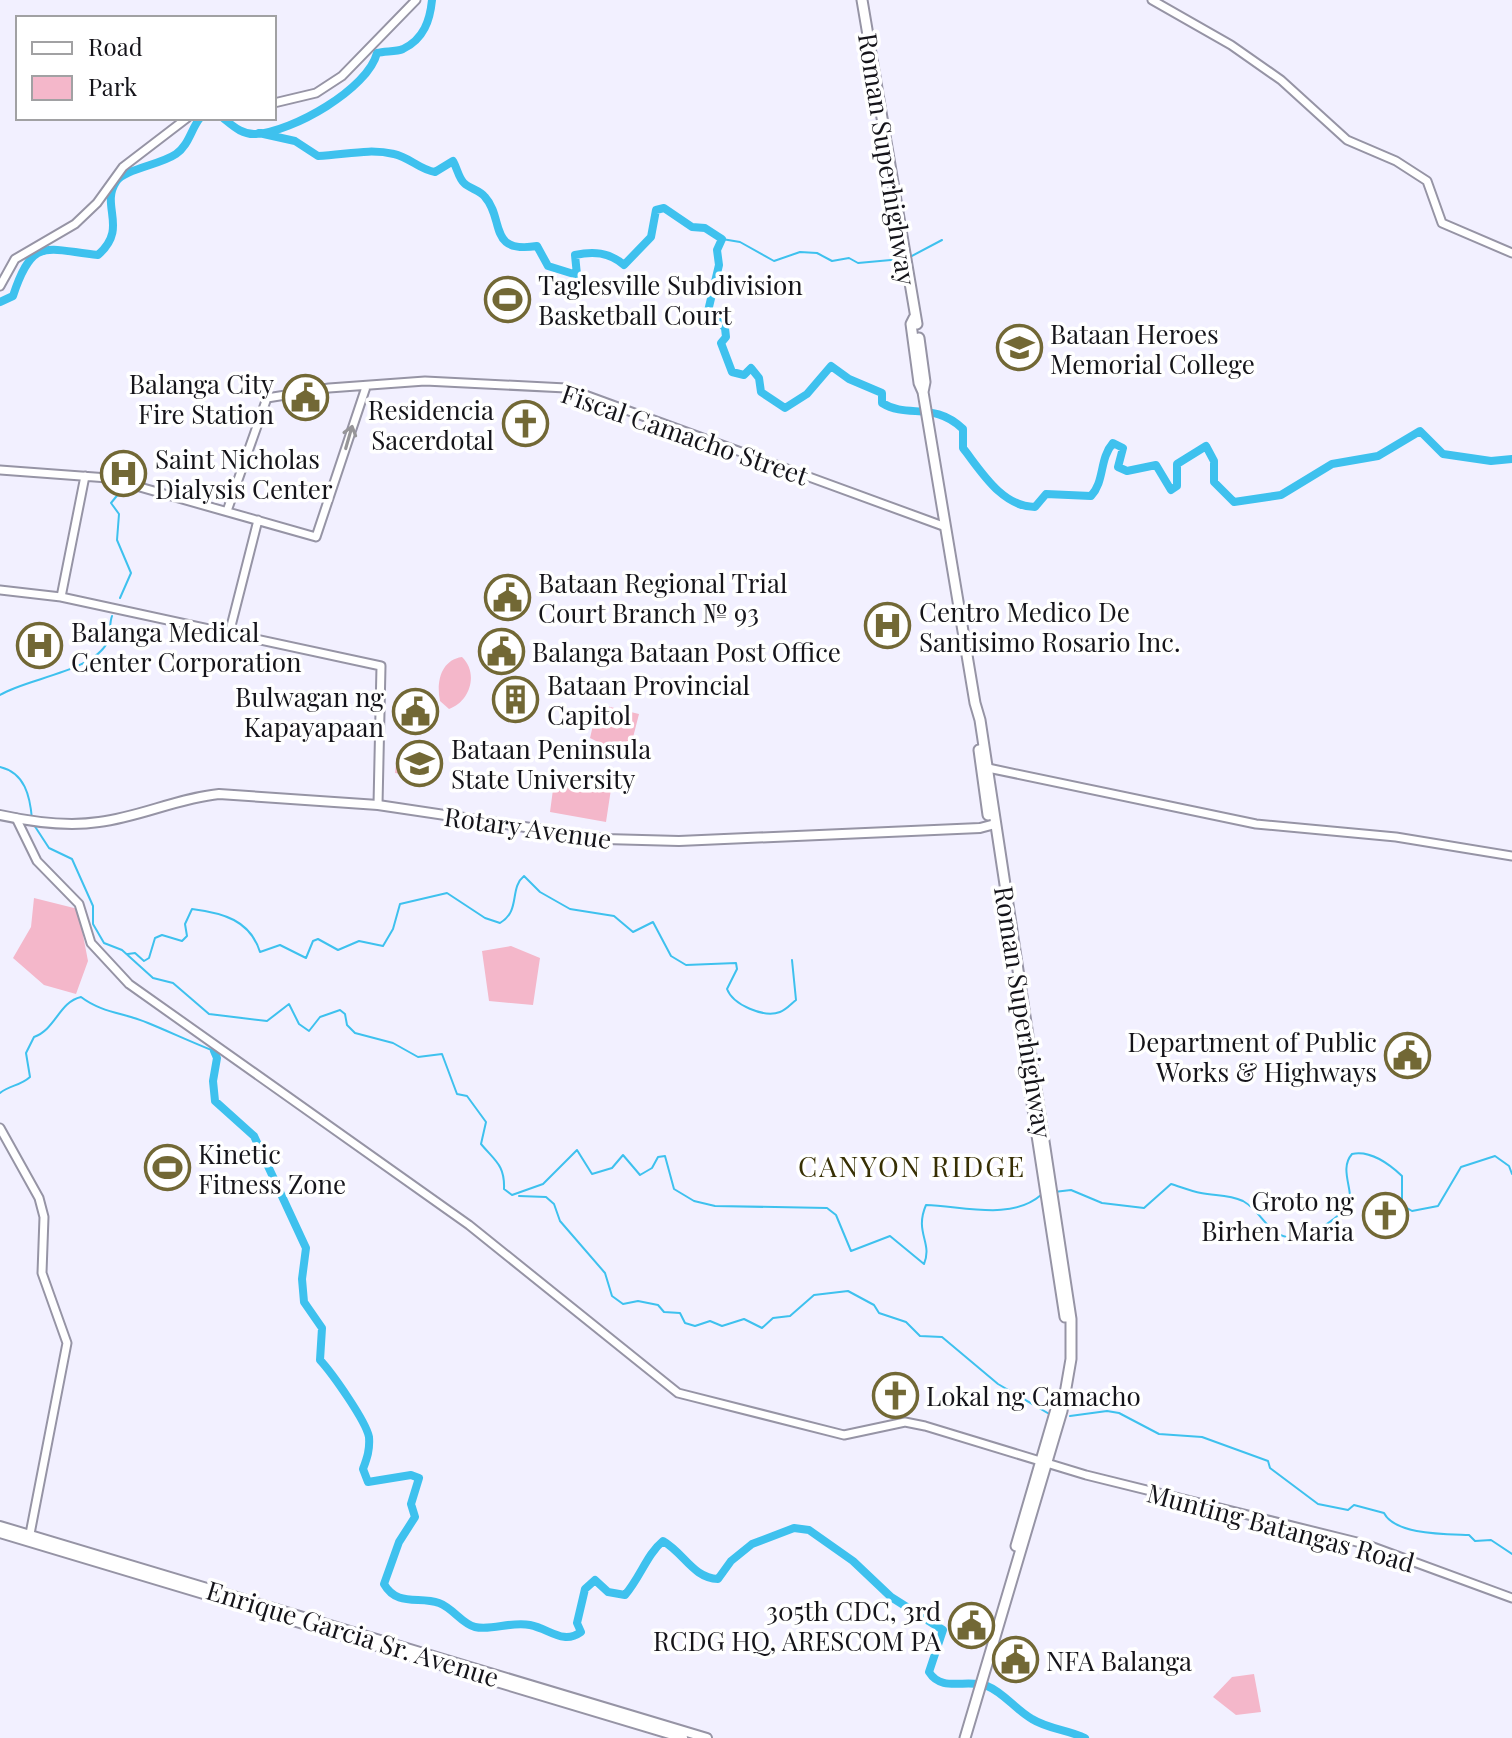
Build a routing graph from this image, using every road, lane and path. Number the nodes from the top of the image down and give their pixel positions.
1 (416, 0) edge
2 (862, 0) edge
3 (1152, 0) edge
4 (276, 102) edge
5 (184, 120) edge
6 (1512, 253) edge
7 (0, 286) edge
8 (366, 387) junction
9 (0, 470) edge
10 (85, 476) junction
11 (227, 511) junction
12 (258, 520) junction
13 (943, 524) junction
14 (0, 590) edge
15 (61, 597) junction
16 (229, 634) junction
17 (975, 703) junction
18 (988, 768) junction
19 (378, 805) junction
20 (0, 815) edge
21 (16, 818) junction
22 (993, 825) junction
23 (1512, 856) edge
24 (0, 1128) edge
25 (1044, 1462) junction
26 (0, 1526) edge
27 (0, 1533) edge
28 (29, 1538) junction
29 (210, 1593) junction
30 (1512, 1598) edge
31 (683, 1738) edge
32 (707, 1738) edge
33 (963, 1738) edge

1 - 4 street
2 - 13 main road, Roman Superhighway
3 - 6 street
5 - 7 street
8 - 11 street, Fiscal Camacho Street
12 -> 8 street
8 - 13 street, Fiscal Camacho Street
9 - 10 street
10 - 11 street
10 - 15 street
11 - 12 street
12 - 16 street
13 - 17 main road, Roman Superhighway
14 - 15 street
15 - 16 street
16 - 19 street
17 - 18 main road, Roman Superhighway
17 - 22 main road, Roman Superhighway
18 - 22 main road, Roman Superhighway
18 - 23 street
19 - 21 main road, Rotary Avenue
19 - 22 main road, Rotary Avenue
20 - 21 main road, Rotary Avenue
21 - 25 street, Munting Batangas Road
22 - 25 main road, Roman Superhighway
24 - 28 street
25 - 30 street, Munting Batangas Road
25 - 33 main road, Roman Superhighway
26 - 28 main road, Enrique Garcia Sr. Avenue
27 - 28 main road, Enrique Garcia Sr. Avenue
28 - 29 main road, Enrique Garcia Sr. Avenue
29 - 31 main road, Enrique Garcia Sr. Avenue
29 - 32 main road, Enrique Garcia Sr. Avenue

